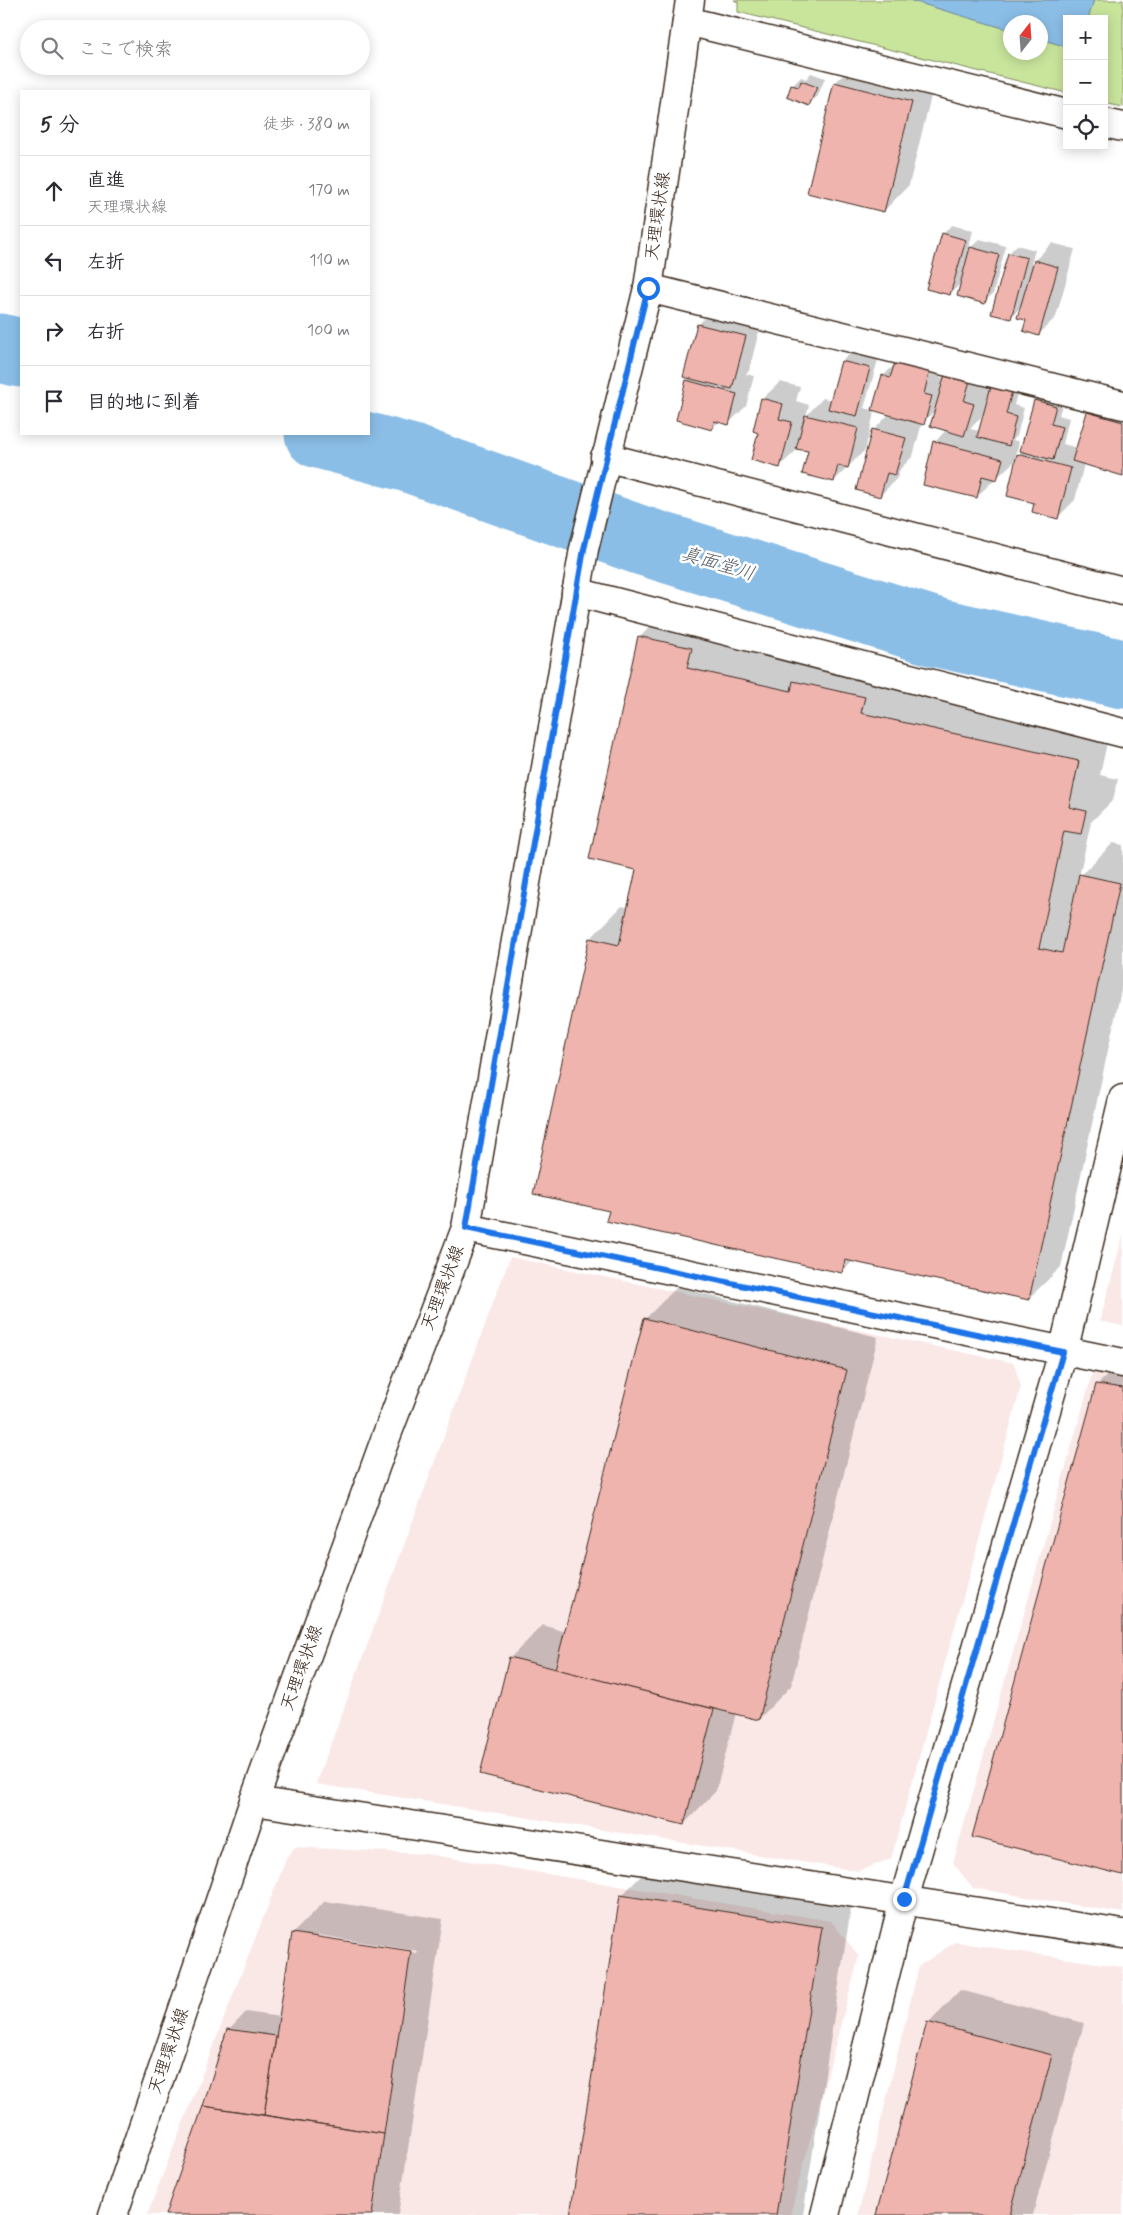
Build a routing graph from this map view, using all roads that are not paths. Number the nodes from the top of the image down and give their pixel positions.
1 (688, 10) edge
2 (1063, 113) edge
3 (1108, 124) edge
4 (1123, 127) edge
5 (648, 288) junction
6 (1123, 405) edge
7 (603, 468) junction
8 (1123, 591) edge
9 (576, 592) junction
10 (1123, 733) edge
11 (1123, 1099) edge
12 (466, 1228) junction
13 (1063, 1352) junction
14 (1123, 1363) edge
15 (254, 1802) junction
16 (904, 1899) junction
17 (1123, 1934) edge
18 (113, 2215) edge
19 (825, 2215) edge

1 - 2 street
1 - 5 street, 天理環状線
3 - 4 street
5 - 6 street
5 - 7 street, 天理環状線
7 - 8 street
7 - 9 street, 天理環状線
9 - 10 street
9 - 12 street, 天理環状線
11 - 13 street
12 - 13 street
12 - 15 street, 天理環状線
13 - 14 street
13 - 16 street
15 - 16 street
15 - 18 street, 天理環状線
16 - 17 street
16 - 19 street

